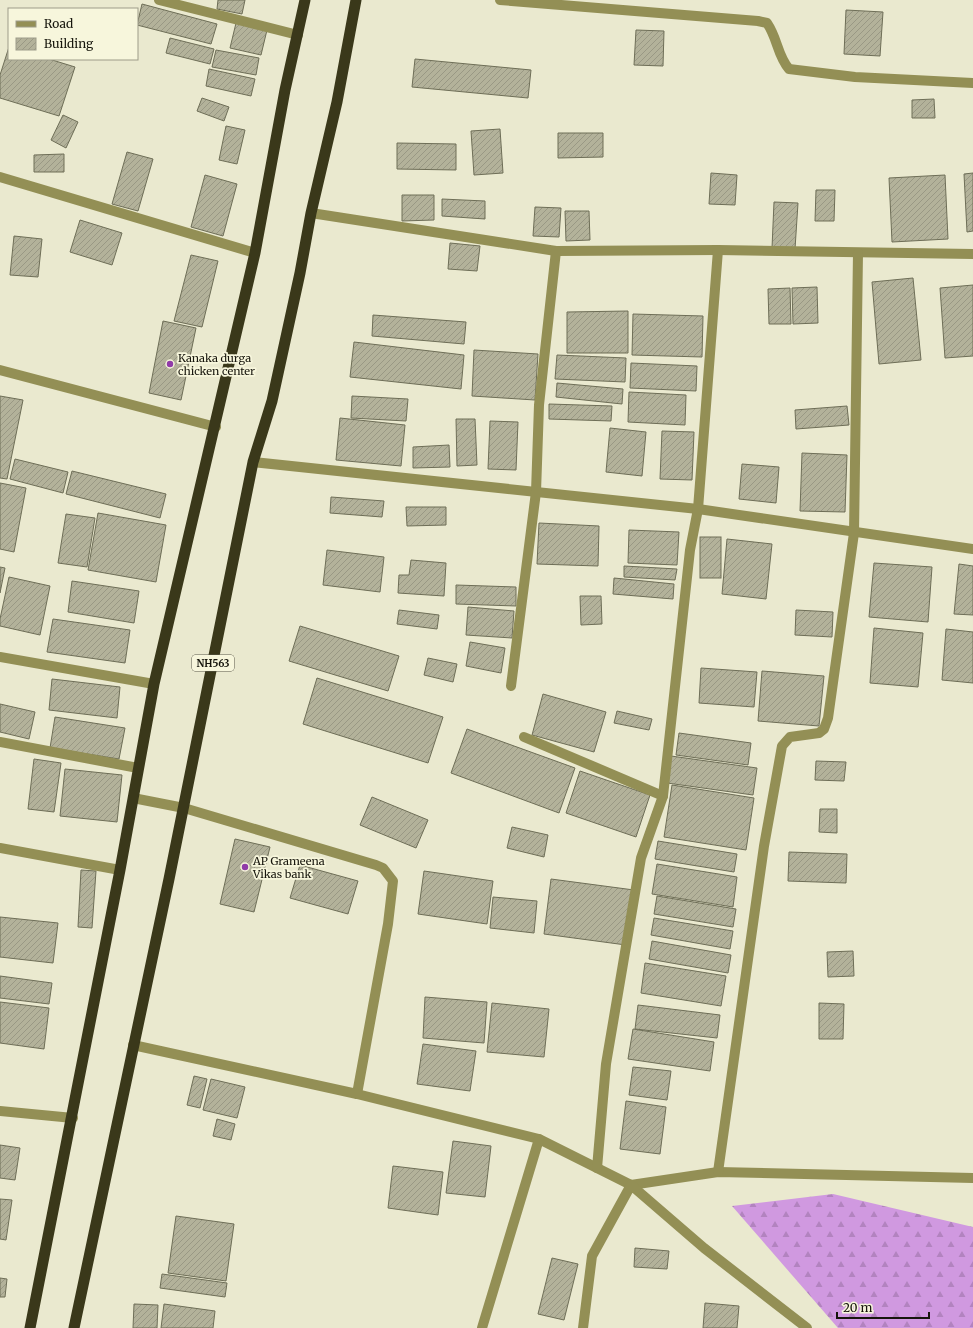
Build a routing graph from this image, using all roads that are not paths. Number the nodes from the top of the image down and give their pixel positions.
1 (159, 0) edge
2 (306, 0) edge
3 (356, 0) edge
4 (500, 0) edge
5 (522, 1) edge
6 (298, 35) junction
7 (973, 83) edge
8 (0, 177) edge
9 (311, 213) junction
10 (718, 250) junction
11 (556, 251) junction
12 (255, 253) junction
13 (858, 253) junction
14 (973, 254) edge
15 (0, 370) edge
16 (216, 427) junction
17 (253, 462) junction
18 (536, 492) junction
19 (698, 509) junction
20 (854, 533) junction
21 (973, 549) edge
22 (0, 657) edge
23 (154, 684) junction
24 (511, 686) dead end
25 (524, 737) dead end
26 (0, 742) edge
27 (138, 768) junction
28 (663, 796) junction
29 (134, 798) junction
30 (184, 808) junction
31 (0, 848) edge
32 (120, 870) junction
33 (133, 1045) junction
34 (357, 1094) junction
35 (0, 1111) edge
36 (72, 1118) junction
37 (539, 1138) junction
38 (597, 1168) junction
39 (718, 1172) junction
40 (973, 1178) edge
41 (631, 1185) junction
42 (30, 1328) edge
43 (74, 1328) edge
44 (482, 1328) edge
45 (583, 1328) edge
46 (807, 1328) edge

1 - 6 street
2 - 6 highway
3 - 9 highway, NH563
4 - 5 street
5 - 7 street
6 - 12 highway
8 - 12 street
9 - 11 street
9 - 17 highway, NH563
10 - 11 street
10 - 13 street
10 - 19 street
11 - 18 street
12 - 16 highway
13 - 14 street
13 - 20 street
15 - 16 street
16 - 23 highway
17 - 18 street
17 - 30 highway, NH563
18 - 19 street
18 - 24 street
19 - 20 street
19 - 28 street
20 - 21 street
20 - 39 street
22 - 23 street
23 - 27 highway
25 - 28 street
26 - 27 street
27 - 29 highway
28 - 38 street
29 - 30 street
29 - 32 highway
30 - 33 highway, NH563
30 - 34 street
31 - 32 street
32 - 36 highway
33 - 34 street
33 - 43 highway, NH563
34 - 37 street
35 - 36 street
36 - 42 highway
37 - 38 street
37 - 44 street
38 - 41 street
39 - 40 street
39 - 41 street
41 - 45 street
41 - 46 street

